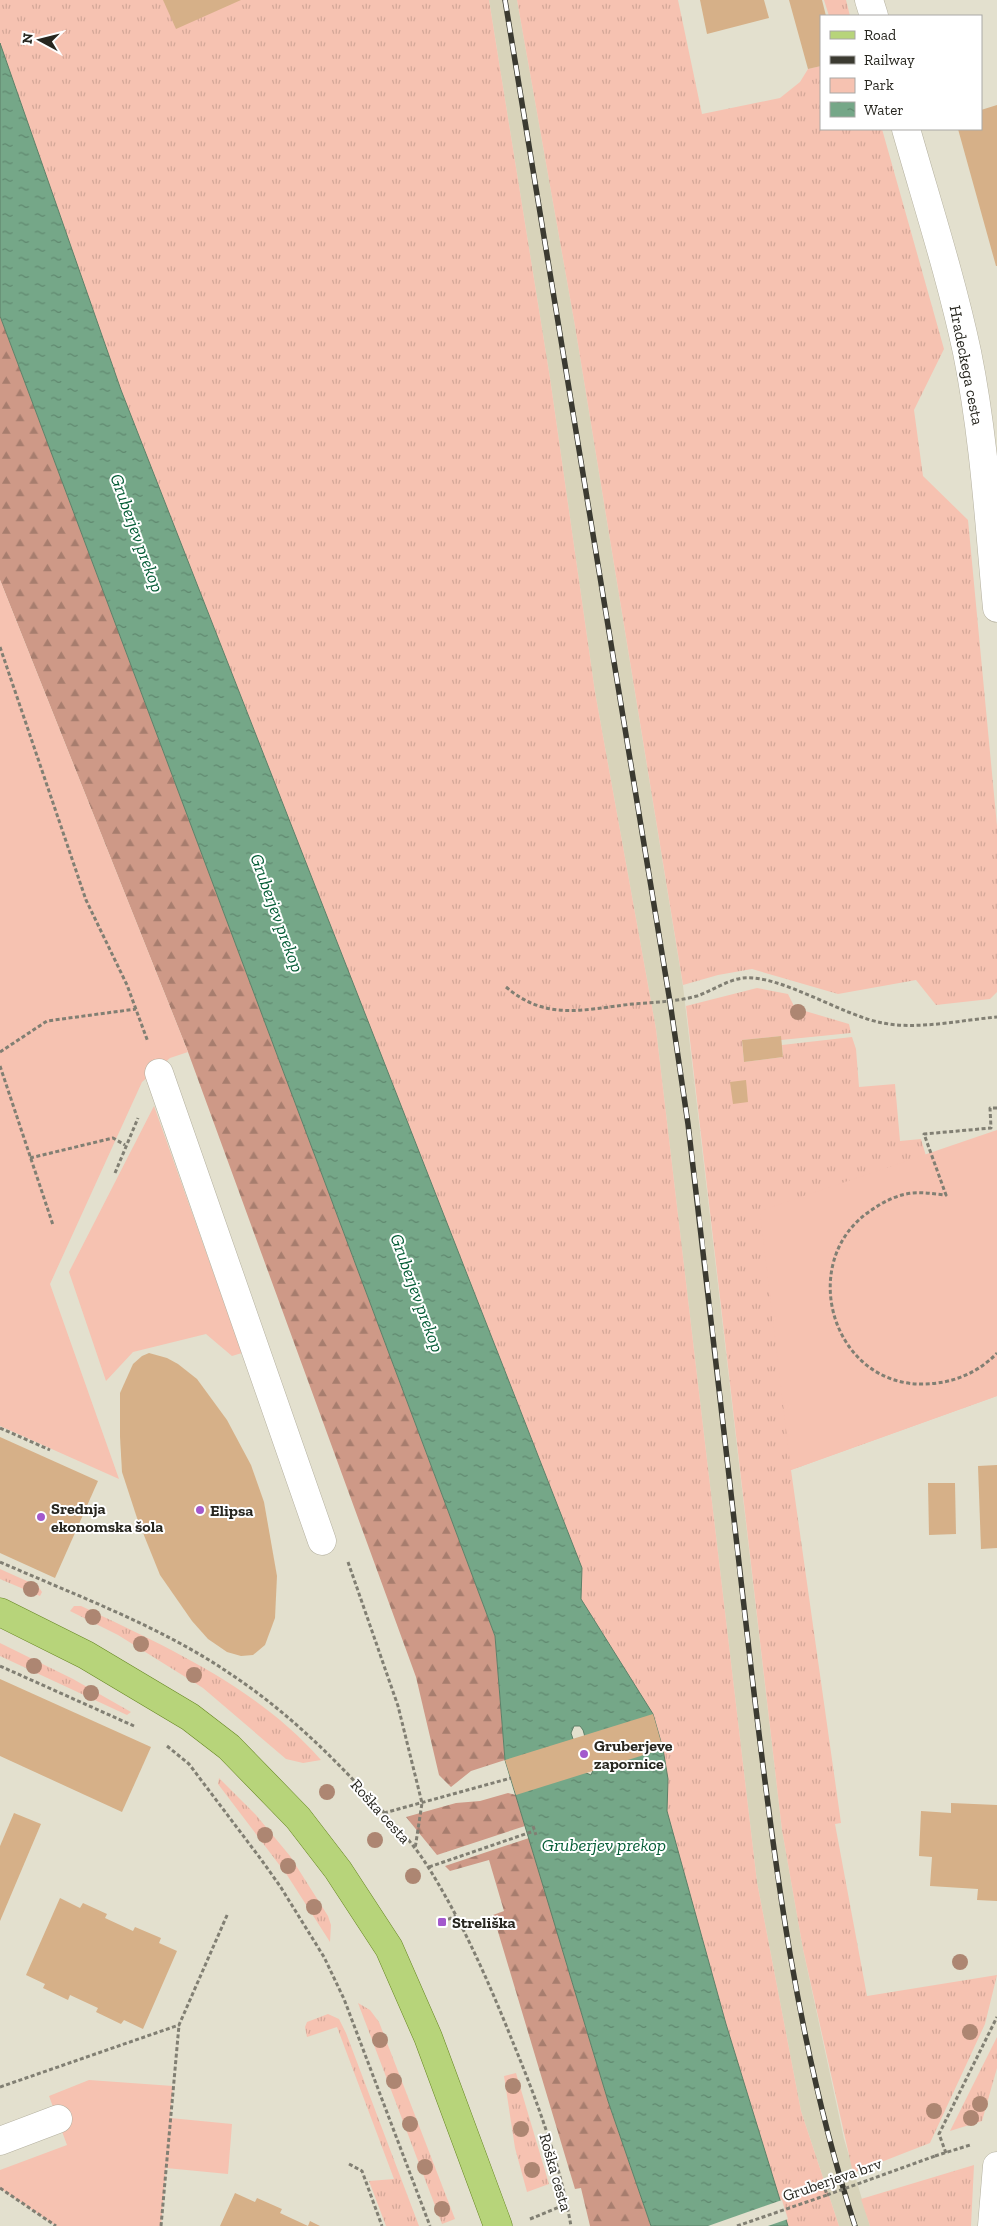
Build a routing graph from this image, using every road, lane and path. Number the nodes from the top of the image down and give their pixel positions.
1 (869, 0) edge
2 (874, 15) edge
3 (906, 130) edge
4 (997, 608) edge
5 (0, 647) edge
6 (506, 988) dead end
7 (136, 1009) junction
8 (997, 1017) edge
9 (0, 1052) edge
10 (0, 1066) edge
11 (159, 1073) joint
12 (997, 1108) edge
13 (125, 1145) dead end
14 (122, 1156) dead end
15 (30, 1158) junction
16 (115, 1173) dead end
17 (53, 1225) dead end
18 (997, 1353) edge
19 (0, 1428) edge
20 (50, 1450) dead end
21 (322, 1542) dead end
22 (348, 1560) dead end
23 (0, 1562) edge
24 (0, 1612) edge
25 (0, 1666) edge
26 (139, 1728) dead end
27 (160, 1740) dead end
28 (511, 1778) dead end
29 (422, 1803) junction
30 (384, 1813) junction
31 (533, 1826) dead end
32 (534, 1831) junction
33 (536, 1835) dead end
34 (415, 1850) junction
35 (428, 1867) junction
36 (228, 1913) dead end
37 (456, 1916) junction
38 (442, 1922) dead end
39 (997, 2017) edge
40 (179, 2025) junction
41 (0, 2087) edge
42 (58, 2119) dead end
43 (0, 2141) edge
44 (970, 2145) dead end
45 (946, 2153) junction
46 (350, 2164) dead end
47 (997, 2166) edge
48 (0, 2188) edge
49 (835, 2192) junction
50 (827, 2195) junction
51 (567, 2204) junction
52 (525, 2221) dead end
53 (56, 2226) edge
54 (161, 2226) edge
55 (382, 2226) edge
56 (430, 2226) edge
57 (498, 2226) edge
58 (571, 2226) edge
59 (737, 2226) edge
60 (992, 2226) edge

1 - 2 street
3 - 4 street, Hradeckega cesta
5 - 7 path
6 - 8 path
7 - 9 path
7 - 11 path
10 - 15 path
11 - 21 street
12 - 18 path
13 - 15 path
14 - 16 path
15 - 17 path
19 - 20 path
22 - 29 path
23 - 30 path, Roška cesta
24 - 57 main road
25 - 26 path
27 - 56 path
28 - 29 path
29 - 30 path
29 - 34 path
30 - 34 path, Roška cesta
31 - 32 path
32 - 33 path
32 - 35 path
34 - 35 path, Roška cesta
35 - 37 path, Roška cesta
36 - 40 path
37 - 38 path
37 - 51 path, Roška cesta
39 - 45 path
40 - 41 path
40 - 54 path
42 - 43 street
44 - 45 path, Gruberjeva brv
45 - 49 path, Gruberjeva brv, bridge
46 - 55 path
47 - 60 street
48 - 53 path
49 - 50 path, Gruberjeva brv, bridge
49 - 50 path, bridge
50 - 59 path, Gruberjeva brv
51 - 52 path
51 - 58 path, Roška cesta

